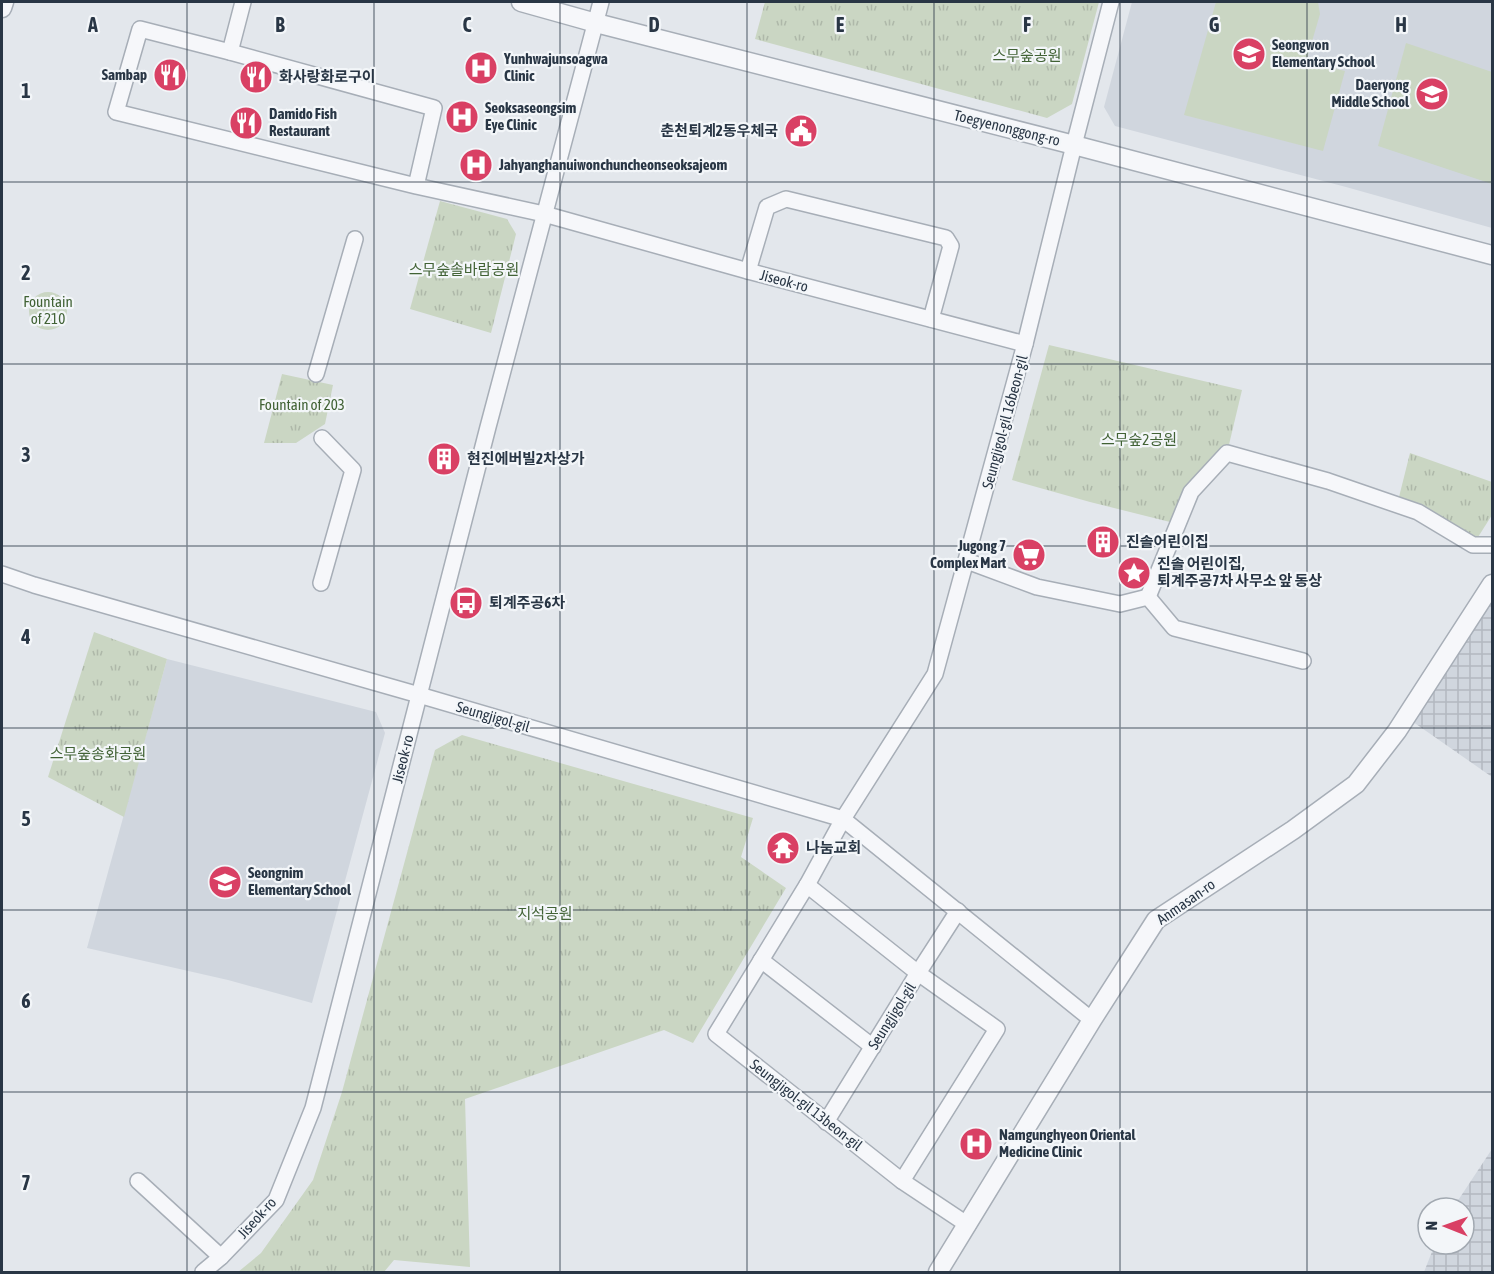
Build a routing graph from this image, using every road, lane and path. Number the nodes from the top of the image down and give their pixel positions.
1 (4, 2) edge
2 (243, 2) edge
3 (521, 2) edge
4 (601, 2) edge
5 (1111, 2) edge
6 (2, 8) edge
7 (596, 23) junction
8 (230, 52) junction
9 (1074, 145) junction
10 (416, 186) junction
11 (544, 214) junction
12 (355, 239) dead end
13 (1492, 255) edge
14 (748, 271) junction
15 (931, 320) junction
16 (1026, 344) junction
17 (316, 374) dead end
18 (322, 438) dead end
19 (1492, 544) edge
20 (967, 561) junction
21 (2, 574) edge
22 (321, 583) dead end
23 (1492, 584) edge
24 (1148, 597) junction
25 (1302, 661) dead end
26 (419, 695) junction
27 (843, 819) junction
28 (807, 885) junction
29 (958, 911) junction
30 (761, 960) junction
31 (918, 973) junction
32 (1092, 1020) junction
33 (873, 1047) junction
34 (826, 1122) junction
35 (138, 1181) dead end
36 (902, 1181) junction
37 (968, 1225) junction
38 (221, 1257) junction
39 (203, 1272) edge
40 (938, 1272) edge

1 - 6 street
2 - 8 street
3 - 7 street, Toegyenonggong-ro
4 - 7 street, Jiseok-ro
5 - 9 street, Seungjigol-gil 16beon-gil
7 - 9 street, Toegyenonggong-ro
7 - 11 street, Jiseok-ro
8 - 10 street
8 - 10 street
9 - 13 street, Toegyenonggong-ro
9 - 16 street, Seungjigol-gil 16beon-gil
10 - 11 street
11 - 14 street, Jiseok-ro
11 - 26 street, Jiseok-ro
12 - 17 street
14 - 15 street, Jiseok-ro
14 - 15 street
15 - 16 street, Jiseok-ro
16 - 20 street, Seungjigol-gil 16beon-gil
18 - 22 street
19 - 24 street
20 - 24 street
20 - 27 street, Seungjigol-gil 16beon-gil
21 - 26 street, Seungjigol-gil
23 - 32 street, Anmasan-ro
24 - 25 street
26 - 27 street, Seungjigol-gil
26 - 38 street, Jiseok-ro
27 - 28 street, Seungjigol-gil 13beon-gil
27 - 29 street, Seungjigol-gil
28 - 30 street, Seungjigol-gil 13beon-gil
28 - 31 street
29 - 31 street, Seungjigol-gil
29 - 32 street, Seungjigol-gil
30 - 33 street
30 - 34 street, Seungjigol-gil 13beon-gil
31 - 33 street, Seungjigol-gil
31 - 36 street
32 - 37 street, Anmasan-ro
33 - 34 street, Seungjigol-gil
34 - 36 street, Seungjigol-gil 13beon-gil
35 - 38 street
36 - 37 street, Seungjigol-gil 13beon-gil
37 - 40 street, Anmasan-ro
38 - 39 street, Jiseok-ro

